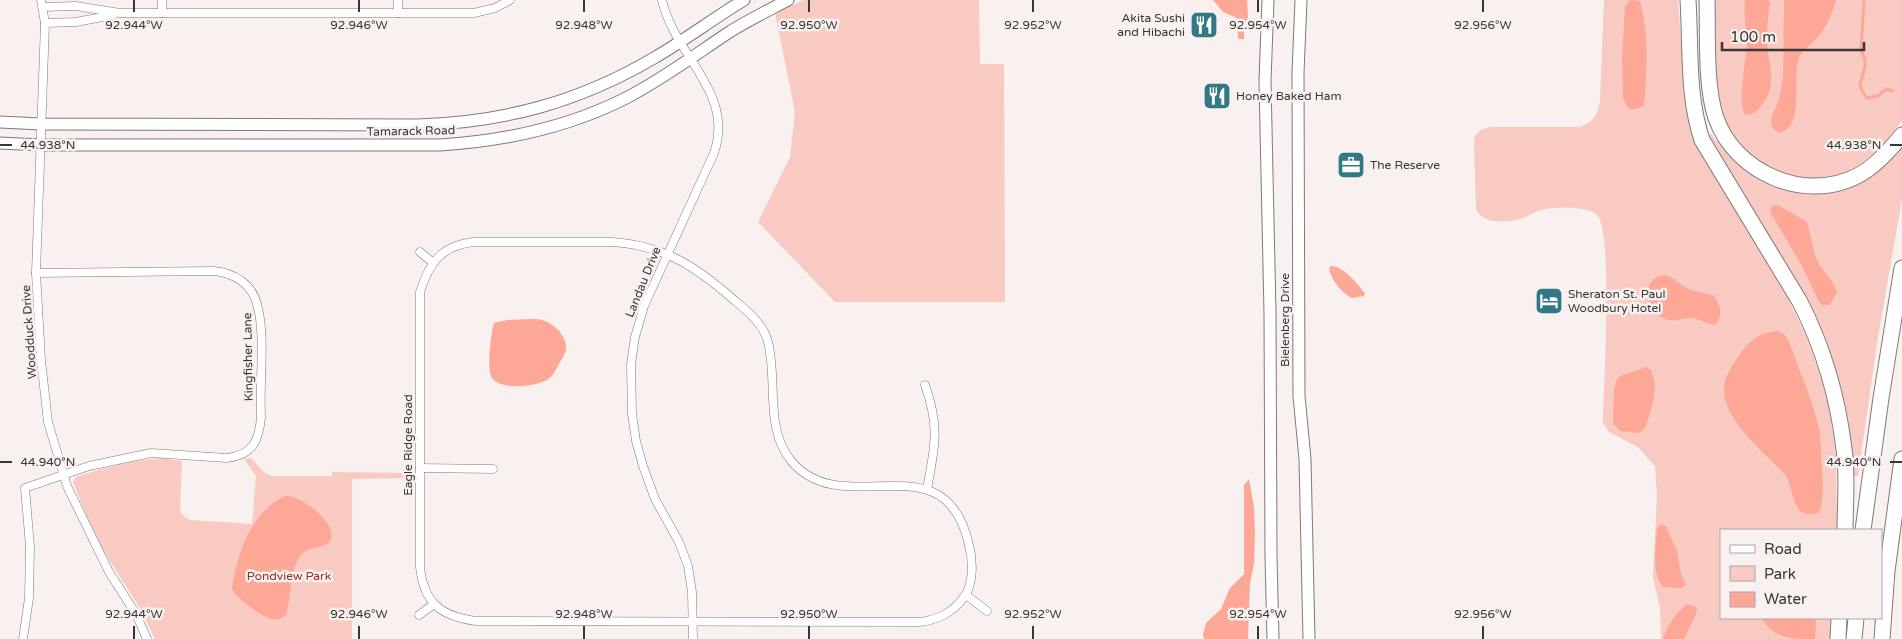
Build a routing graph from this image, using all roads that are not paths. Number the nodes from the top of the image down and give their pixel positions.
1 (162, 0) edge
2 (398, 0) edge
3 (510, 0) edge
4 (662, 0) edge
5 (744, 0) edge
6 (788, 0) edge
7 (1268, 0) edge
8 (1301, 0) edge
9 (1688, 0) edge
10 (1707, 0) edge
11 (42, 4) edge
12 (120, 13) junction
13 (162, 13) junction
14 (398, 13) junction
15 (45, 23) junction
16 (679, 43) junction
17 (690, 60) junction
18 (0, 122) edge
19 (41, 124) junction
20 (1902, 135) edge
21 (0, 143) edge
22 (40, 145) junction
23 (420, 252) dead end
24 (667, 253) junction
25 (432, 262) junction
26 (1902, 268) edge
27 (36, 273) junction
28 (924, 385) dead end
29 (1902, 459) edge
30 (420, 468) junction
31 (493, 469) dead end
32 (63, 475) junction
33 (927, 489) junction
34 (1844, 529) edge
35 (1864, 529) edge
36 (1902, 530) edge
37 (1887, 571) junction
38 (966, 595) junction
39 (434, 604) junction
40 (987, 611) dead end
41 (420, 615) dead end
42 (1839, 619) edge
43 (1856, 619) edge
44 (694, 621) junction
45 (23, 639) edge
46 (148, 639) edge
47 (693, 639) edge
48 (1273, 639) edge
49 (1309, 639) edge
50 (1838, 639) edge
51 (1854, 639) edge
52 (1882, 639) edge

1 - 13 street
2 - 14 street
3 - 14 street
4 - 16 street, Landau Drive
5 - 16 street, Tamarack Road
6 - 17 street, Tamarack Road
7 - 48 street, Bielenberg Drive
8 - 49 street, Bielenberg Drive
9 - 34 highway
10 - 20 highway
11 - 12 street
11 - 15 street, Woodduck Drive
12 - 13 street
12 - 15 street
13 - 14 street
15 - 19 street, Woodduck Drive
16 - 17 street, Landau Drive
16 - 19 street, Tamarack Road
17 - 22 street, Tamarack Road
17 - 24 street, Landau Drive
18 - 19 street, Tamarack Road
19 - 22 street, Woodduck Drive
21 - 22 street, Tamarack Road
22 - 27 street, Woodduck Drive
23 - 25 street
24 - 25 street
24 - 33 street
24 - 44 street, Landau Drive
25 - 30 street, Eagle Ridge Road
26 - 35 highway
27 - 32 street, Woodduck Drive
27 - 32 street, Kingfisher Lane
28 - 33 street
29 - 37 highway
30 - 31 street
30 - 39 street, Eagle Ridge Road
32 - 45 street, Kingfisher Lane
32 - 46 street, Woodduck Drive
33 - 38 street
36 - 37 highway
37 - 52 highway
38 - 40 street
38 - 44 street
39 - 41 street
39 - 44 street
42 - 50 highway
43 - 51 highway
44 - 47 street, Landau Drive

